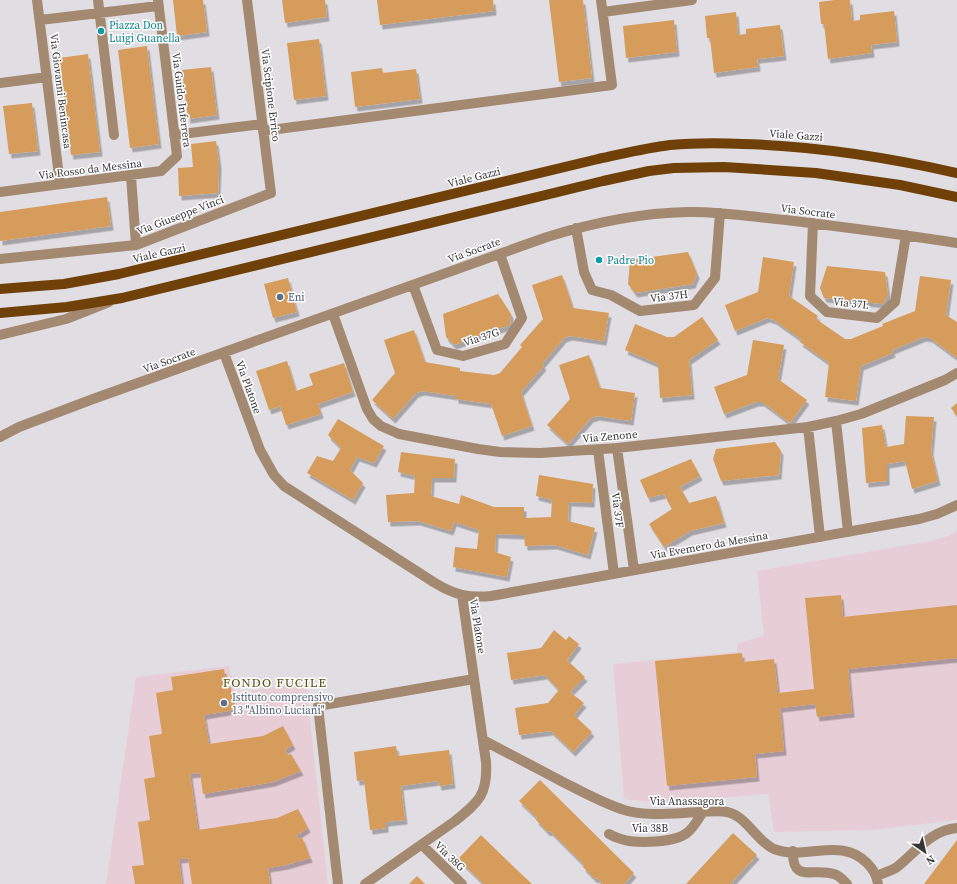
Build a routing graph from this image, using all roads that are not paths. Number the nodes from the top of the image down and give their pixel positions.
1 (37, 0) edge
2 (98, 0) edge
3 (247, 0) edge
4 (601, 0) edge
5 (692, 0) edge
6 (158, 3) edge
7 (603, 12) junction
8 (99, 13) junction
9 (40, 20) junction
10 (47, 77) junction
11 (0, 83) edge
12 (263, 127) junction
13 (114, 135) dead end
14 (174, 135) junction
15 (177, 156) joint
16 (957, 173) edge
17 (131, 176) junction
18 (60, 184) junction
19 (0, 192) edge
20 (271, 194) joint
21 (957, 197) edge
22 (720, 213) junction
23 (813, 223) junction
24 (576, 228) junction
25 (906, 235) junction
26 (957, 243) edge
27 (136, 245) junction
28 (500, 254) junction
29 (0, 259) edge
30 (413, 285) junction
31 (0, 289) edge
32 (122, 298) junction
33 (0, 313) edge
34 (334, 314) junction
35 (0, 335) edge
36 (224, 353) junction
37 (957, 373) edge
38 (836, 421) junction
39 (19, 426) junction
40 (808, 427) junction
41 (0, 429) edge
42 (0, 437) edge
43 (617, 448) junction
44 (598, 450) junction
45 (957, 505) edge
46 (848, 532) junction
47 (820, 537) junction
48 (634, 570) junction
49 (614, 574) junction
50 (462, 595) junction
51 (474, 679) junction
52 (483, 740) junction
53 (703, 812) junction
54 (957, 828) edge
55 (609, 834) dead end
56 (422, 845) junction
57 (793, 852) junction
58 (877, 880) edge
59 (338, 884) edge
60 (366, 884) edge
61 (462, 884) edge
62 (847, 884) edge

1 - 9 street, Via Giovanni Benincasa
2 - 8 street
3 - 12 street, Via Scipione Errico
4 - 7 street
5 - 7 street
6 - 8 street
6 - 14 street, Via Guido Inferrera
7 - 12 street
8 - 9 street
8 - 13 street
9 - 10 street, Via Giovanni Benincasa
10 - 11 street
10 - 18 street, Via Giovanni Benincasa
12 - 14 street
12 - 20 street, Via Scipione Errico
14 - 15 street, Via Guido Inferrera
15 - 17 street, Via Rosso da Messina
16 - 31 main road, Viale Gazzi
17 - 18 street, Via Rosso da Messina
17 - 27 street
18 - 19 street, Via Rosso da Messina
20 - 27 street, Via Giuseppe Vinci
21 - 32 main road
22 - 23 street, Via Socrate
22 - 24 street, Via Socrate
22 - 24 street, Via 37H
23 - 25 street, Via Socrate
23 - 25 street, Via 37L
24 - 28 street, Via Socrate
25 - 26 street, Via Socrate
27 - 29 street, Via Giuseppe Vinci
28 - 30 street, Via Socrate
28 - 30 street, Via 37G
30 - 34 street, Via Socrate
32 - 33 main road
32 - 35 street
34 - 36 street, Via Socrate
34 - 44 street, Via Zenone
36 - 39 street, Via Socrate
36 - 50 street, Via Platone
37 - 38 street, Via Zenone
38 - 40 street, Via Zenone
38 - 46 street
39 - 41 street
39 - 42 street
40 - 43 street, Via Zenone
40 - 47 street
43 - 44 street, Via Zenone
43 - 48 street, Via 37F
44 - 49 street, Via 37F
45 - 46 street, Via Evemero da Messina
46 - 47 street, Via Evemero da Messina
47 - 48 street, Via Evemero da Messina
48 - 49 street, Via Evemero da Messina
49 - 50 street, Via Evemero da Messina
50 - 51 street, Via Platone
51 - 52 street, Via Platone
51 - 59 street
52 - 53 street, Via Anassagora
52 - 56 street, Via Platone
53 - 55 street, Via 38B
53 - 57 street, Via Anassagora
54 - 58 street
56 - 60 street, Via Platone
56 - 61 street, Via 38G
57 - 58 street, Via Anassagora
57 - 62 street

